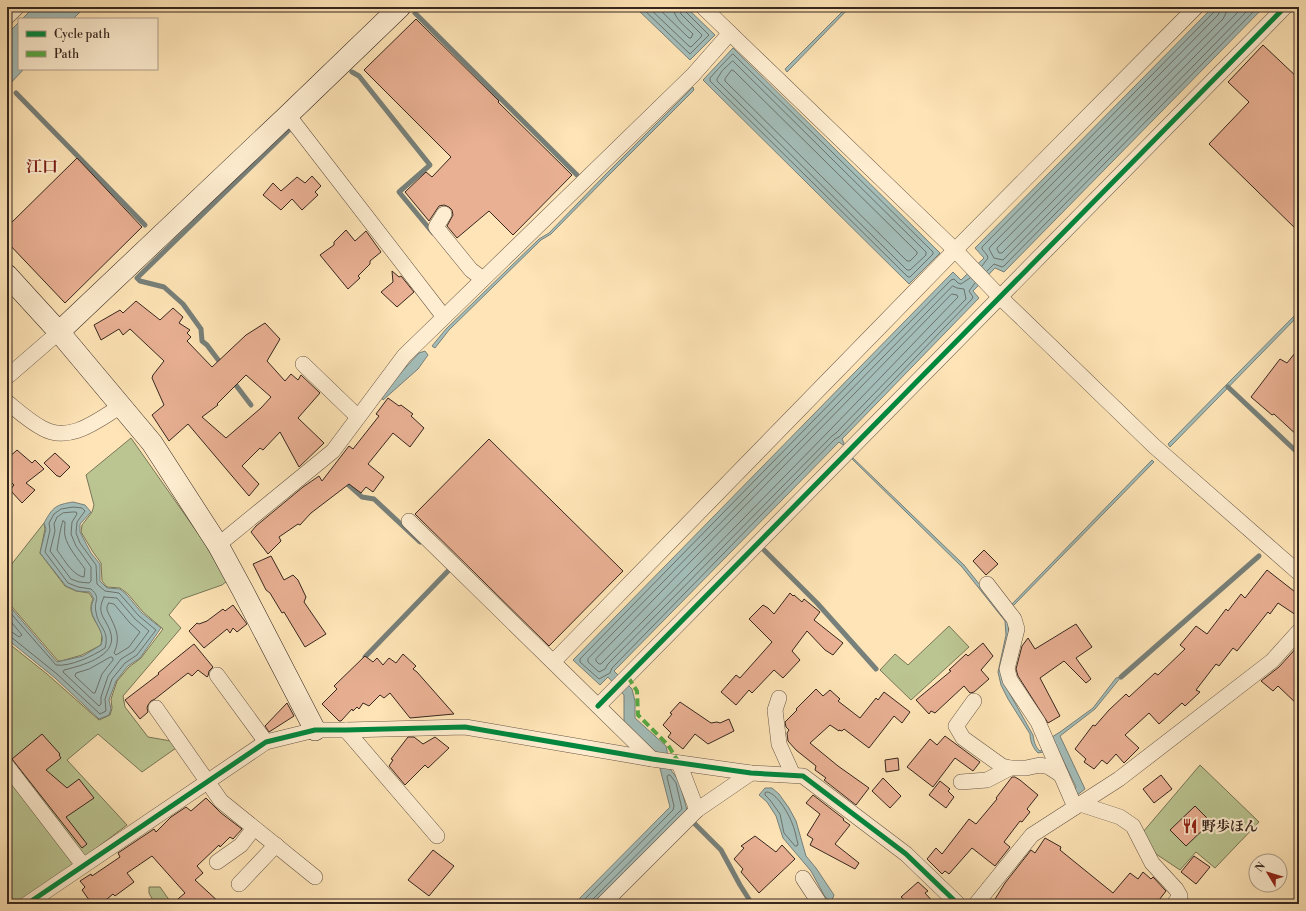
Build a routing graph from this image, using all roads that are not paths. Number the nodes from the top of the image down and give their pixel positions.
1 (17, 7) edge
2 (400, 7) edge
3 (704, 7) edge
4 (1196, 7) edge
5 (1285, 7) edge
6 (7, 17) edge
7 (728, 36) junction
8 (288, 115) junction
9 (444, 214) dead end
10 (955, 250) junction
11 (7, 275) edge
12 (483, 279) junction
13 (1000, 297) junction
14 (444, 317) junction
15 (59, 332) junction
16 (303, 364) dead end
17 (7, 377) edge
18 (7, 402) edge
19 (121, 406) junction
20 (358, 417) junction
21 (409, 521) dead end
22 (218, 545) junction
23 (1299, 573) edge
24 (987, 584) dead end
25 (1299, 631) edge
26 (553, 662) junction
27 (218, 675) dead end
28 (779, 698) dead end
29 (974, 701) dead end
30 (598, 706) junction
31 (156, 708) dead end
32 (315, 730) junction
33 (346, 730) junction
34 (266, 742) junction
35 (652, 759) junction
36 (679, 762) junction
37 (7, 766) edge
38 (1010, 768) junction
39 (751, 773) junction
40 (793, 775) junction
41 (1061, 775) junction
42 (207, 782) junction
43 (961, 782) dead end
44 (1077, 806) junction
45 (697, 810) junction
46 (254, 828) junction
47 (437, 836) dead end
48 (276, 846) junction
49 (217, 862) dead end
50 (83, 865) junction
51 (315, 877) dead end
52 (803, 878) dead end
53 (239, 884) dead end
54 (43, 900) edge
55 (27, 904) edge
56 (602, 904) edge
57 (820, 904) edge
58 (958, 904) edge
59 (976, 904) edge
60 (1174, 904) edge

1 - 6 street
2 - 8 street
3 - 7 street
4 - 10 street
5 - 13 street
7 - 10 street
7 - 12 street
8 - 14 street
8 - 15 street
9 - 12 street
10 - 13 street
10 - 26 street
11 - 15 street
12 - 14 street
13 - 23 street
13 - 30 street
14 - 20 street
15 - 17 street
15 - 19 street
16 - 20 street
18 - 19 street
19 - 22 street
20 - 22 street
21 - 26 street
22 - 32 street
24 - 41 street
25 - 44 street
26 - 30 street
27 - 34 street
28 - 40 street
29 - 38 street
30 - 35 street
31 - 42 street
32 - 33 street
32 - 34 street
33 - 35 street
33 - 47 street
34 - 42 street
35 - 36 street
36 - 39 street
36 - 45 street
37 - 50 street
38 - 41 street
38 - 43 street
39 - 40 street
39 - 45 street
40 - 58 street
41 - 44 street
42 - 46 street
42 - 50 street
44 - 59 street
44 - 60 street
45 - 56 street
46 - 48 street
46 - 49 street
48 - 51 street
48 - 53 street
50 - 54 street
52 - 57 street
54 - 55 street

